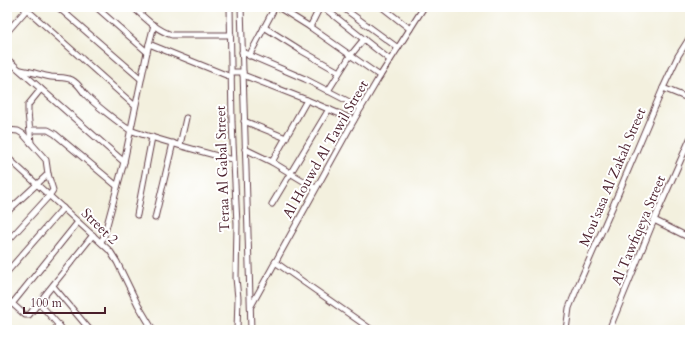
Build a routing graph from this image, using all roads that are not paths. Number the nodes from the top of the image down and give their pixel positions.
1 (58, 7) edge
2 (96, 7) edge
3 (133, 7) edge
4 (230, 7) edge
5 (241, 7) edge
6 (275, 7) edge
7 (278, 7) edge
8 (320, 7) edge
9 (323, 7) edge
10 (342, 7) edge
11 (383, 7) edge
12 (424, 7) edge
13 (26, 8) edge
14 (154, 25) junction
15 (264, 27) junction
16 (310, 27) junction
17 (410, 29) junction
18 (7, 32) edge
19 (231, 35) junction
20 (690, 37) edge
21 (364, 39) junction
22 (149, 44) junction
23 (398, 48) junction
24 (146, 52) junction
25 (242, 52) junction
26 (249, 56) junction
27 (350, 56) junction
28 (7, 59) edge
29 (390, 60) junction
30 (21, 70) junction
31 (339, 72) junction
32 (242, 73) junction
33 (231, 74) junction
34 (380, 76) junction
35 (141, 80) junction
36 (663, 88) junction
37 (41, 89) junction
38 (328, 91) junction
39 (687, 98) edge
40 (307, 100) junction
41 (136, 106) junction
42 (361, 108) junction
43 (328, 109) junction
44 (186, 118) dead end
45 (244, 120) junction
46 (354, 120) junction
47 (7, 130) edge
48 (30, 130) junction
49 (130, 130) junction
50 (152, 137) junction
51 (286, 138) junction
52 (31, 143) junction
53 (173, 143) junction
54 (689, 143) edge
55 (180, 145) junction
56 (245, 149) junction
57 (7, 157) edge
58 (233, 159) junction
59 (124, 162) junction
60 (272, 162) junction
61 (290, 173) junction
62 (48, 174) junction
63 (37, 184) junction
64 (117, 186) junction
65 (316, 188) junction
66 (50, 196) junction
67 (272, 204) dead end
68 (63, 208) junction
69 (7, 212) edge
70 (137, 215) dead end
71 (155, 218) dead end
72 (654, 220) junction
73 (78, 222) junction
74 (93, 235) junction
75 (690, 238) edge
76 (7, 242) edge
77 (101, 242) junction
78 (275, 262) junction
79 (8, 269) edge
80 (53, 286) junction
81 (7, 299) edge
82 (39, 303) junction
83 (12, 304) junction
84 (251, 306) junction
85 (59, 325) junction
86 (54, 330) edge
87 (63, 330) edge
88 (90, 330) edge
89 (153, 330) edge
90 (237, 330) edge
91 (251, 330) edge
92 (372, 330) edge
93 (566, 330) edge
94 (609, 330) edge

1 - 35 street
2 - 24 street
3 - 14 street
4 - 19 street, Teraa Al Gabal Street
5 - 25 street, Teraa Al Gabal Street
6 - 15 street
7 - 16 street
8 - 16 street
9 - 21 street
10 - 23 street
11 - 17 street
12 - 17 street, Al Houwd Al Tawil Street
13 - 18 street
13 - 41 street
14 - 19 street
14 - 22 street
15 - 26 street
15 - 31 street
16 - 27 street
17 - 23 street, Al Houwd Al Tawil Street
19 - 33 street, Teraa Al Gabal Street
20 - 36 street, Mou'sasa Al Zakah Street
21 - 27 street
21 - 29 street
22 - 24 street
22 - 33 street
23 - 29 street, Al Houwd Al Tawil Street
24 - 35 street
25 - 26 street
25 - 32 street, Teraa Al Gabal Street
26 - 38 street
27 - 31 street
27 - 34 street
28 - 30 street
29 - 34 street, Al Houwd Al Tawil Street
30 - 37 street
30 - 49 street
31 - 38 street
32 - 33 street
32 - 40 street
32 - 45 street, Teraa Al Gabal Street
33 - 58 street, Teraa Al Gabal Street
34 - 42 street, Al Houwd Al Tawil Street
35 - 41 street
36 - 39 street
36 - 93 street, Mou'sasa Al Zakah Street
37 - 48 street
37 - 59 street
38 - 42 street
40 - 43 street
40 - 51 street
41 - 49 street
42 - 46 street, Al Houwd Al Tawil Street
43 - 46 street
43 - 61 street
44 - 55 street
45 - 51 street
45 - 56 street, Teraa Al Gabal Street
46 - 65 street, Al Houwd Al Tawil Street
47 - 52 street
48 - 52 street
48 - 64 street
49 - 50 street
49 - 59 street
50 - 53 street
50 - 70 street
51 - 60 street
52 - 62 street
53 - 55 street
53 - 71 street
54 - 72 street, Al Tawfiqeya Street
55 - 58 street
56 - 60 street
56 - 84 street, Teraa Al Gabal Street
57 - 63 street, Street 2
58 - 90 street, Teraa Al Gabal Street
59 - 64 street
60 - 61 street
61 - 65 street
61 - 67 street
62 - 63 street
62 - 66 street
63 - 66 street, Street 2
63 - 69 street
64 - 77 street
65 - 78 street, Al Houwd Al Tawil Street
66 - 68 street, Street 2
66 - 76 street
68 - 73 street, Street 2
68 - 79 street
72 - 75 street
72 - 94 street, Al Tawfiqeya Street
73 - 74 street, Street 2
73 - 83 street
74 - 77 street, Street 2
74 - 80 street
77 - 89 street, Street 2
78 - 84 street, Al Houwd Al Tawil Street
78 - 92 street
80 - 82 street
80 - 88 street
81 - 83 street
82 - 83 street
82 - 85 street
84 - 91 street, Teraa Al Gabal Street
85 - 86 street
85 - 87 street

